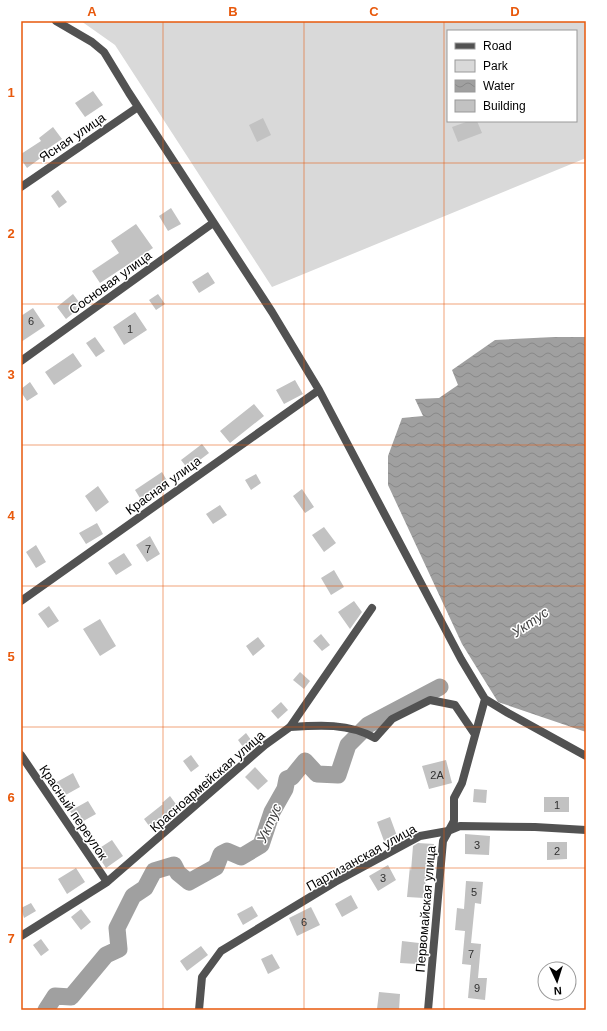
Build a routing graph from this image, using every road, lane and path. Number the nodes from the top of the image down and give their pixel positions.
1 (56, 21) edge
2 (138, 107) junction
3 (21, 188) edge
4 (213, 223) junction
5 (21, 361) edge
6 (319, 390) junction
7 (21, 601) edge
8 (372, 608) dead end
9 (485, 699) junction
10 (290, 727) junction
11 (474, 733) junction
12 (21, 755) edge
13 (586, 756) edge
14 (586, 830) edge
15 (448, 831) junction
16 (108, 882) junction
17 (21, 936) edge
18 (199, 1010) edge
19 (428, 1010) edge

1 - 2 street
2 - 3 street, Ясная улица
2 - 4 street
4 - 5 street, Сосновая улица
4 - 6 street
6 - 7 street, Красная улица
6 - 9 street
8 - 10 street, Красноармейская улица
9 - 11 street, Первомайская улица
9 - 13 street
10 - 11 street
10 - 16 street, Красноармейская улица
11 - 15 street, Первомайская улица
12 - 16 street, Красный переулок
14 - 15 street, Партизанская улица
15 - 18 street, Партизанская улица
15 - 19 street, Первомайская улица
16 - 17 street, Красноармейская улица

